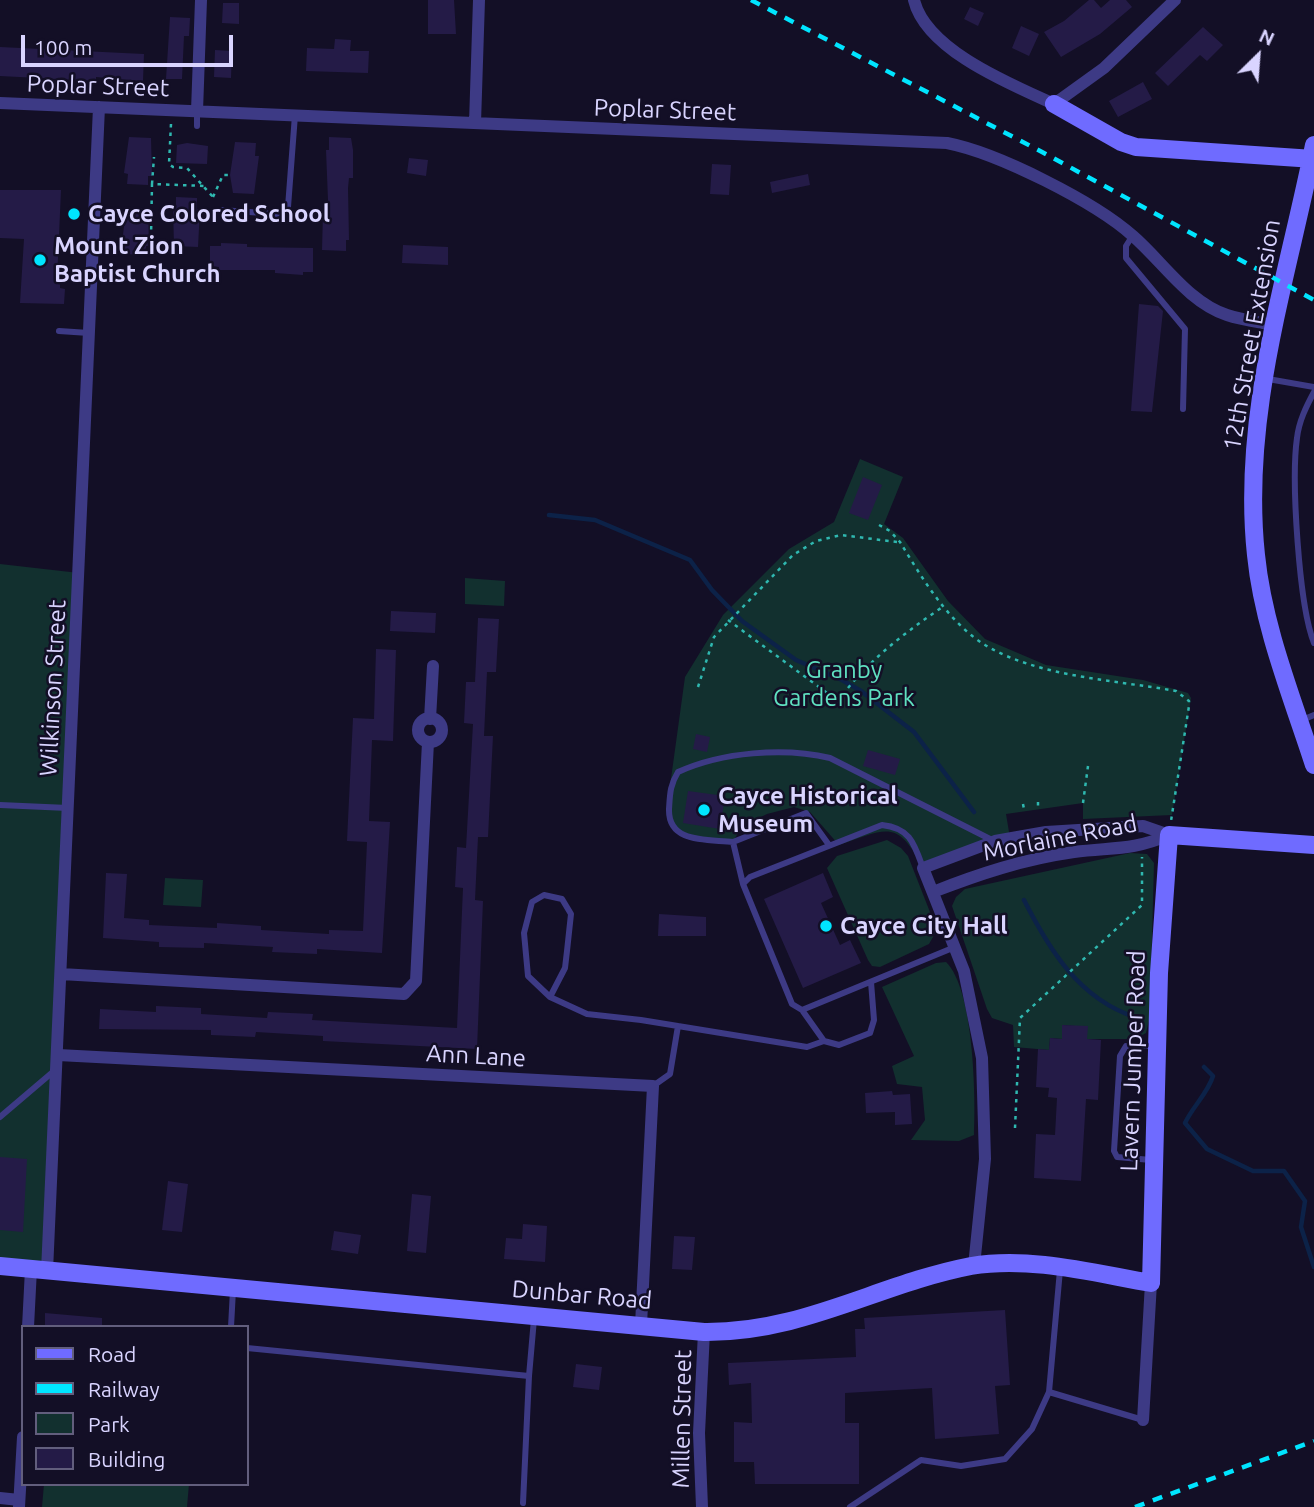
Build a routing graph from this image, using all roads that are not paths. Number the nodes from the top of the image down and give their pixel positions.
1 (201, 0) edge
2 (479, 0) edge
3 (914, 0) edge
4 (1175, 0) edge
5 (0, 103) edge
6 (1054, 104) junction
7 (99, 107) junction
8 (197, 111) junction
9 (295, 115) junction
10 (475, 123) junction
11 (197, 126) dead end
12 (1313, 154) edge
13 (222, 210) dead end
14 (1133, 235) junction
15 (1274, 326) junction
16 (59, 331) dead end
17 (89, 332) junction
18 (1264, 378) junction
19 (1314, 390) edge
20 (1183, 408) dead end
21 (1314, 643) edge
22 (433, 666) dead end
23 (1307, 718) edge
24 (1314, 765) edge
25 (0, 805) edge
26 (68, 808) junction
27 (1169, 835) junction
28 (995, 841) junction
29 (733, 842) junction
30 (829, 845) junction
31 (1314, 845) edge
32 (923, 868) junction
33 (743, 884) junction
34 (933, 892) junction
35 (955, 947) junction
36 (61, 974) junction
37 (871, 982) junction
38 (550, 997) junction
39 (802, 1010) junction
40 (678, 1026) junction
41 (824, 1041) junction
42 (1158, 1046) junction
43 (58, 1061) junction
44 (653, 1086) junction
45 (0, 1117) edge
46 (1154, 1160) junction
47 (0, 1266) edge
48 (974, 1266) junction
49 (1060, 1268) junction
50 (39, 1270) junction
51 (1151, 1283) junction
52 (233, 1288) junction
53 (534, 1315) junction
54 (28, 1325) edge
55 (231, 1325) edge
56 (641, 1325) junction
57 (704, 1332) junction
58 (248, 1348) edge
59 (529, 1376) junction
60 (1049, 1392) junction
61 (1143, 1420) joint
62 (21, 1472) edge
63 (0, 1498) edge
64 (19, 1503) edge
65 (523, 1503) dead end
66 (704, 1507) edge
67 (850, 1507) edge

1 - 8 street
2 - 10 street
3 - 6 street
4 - 6 street
5 - 7 street, Poplar Street
6 - 12 street
7 - 8 street, Poplar Street
7 - 17 street, Wilkinson Street
8 - 9 street, Poplar Street
8 - 11 lane
9 - 10 street, Poplar Street
9 - 13 lane
10 - 14 street, Poplar Street
12 - 15 street, 12th Street Extension
14 - 15 street, Poplar Street
14 - 20 lane
15 - 18 street, 12th Street Extension
16 - 17 lane
17 - 26 street, Wilkinson Street
18 - 19 lane
18 - 23 street, 12th Street Extension
19 - 21 lane
22 - 36 street
23 - 24 street, 12th Street Extension
25 - 26 lane
26 - 36 street, Wilkinson Street
27 - 28 street, Morlaine Road
27 - 31 street
27 - 34 street, Morlaine Road
27 - 42 street, Lavern Jumper Road
28 - 29 lane
28 - 32 street, Morlaine Road
29 - 30 lane
29 - 33 lane
30 - 32 lane
30 - 33 lane
32 - 34 street
33 - 39 lane
34 - 35 street
35 - 37 lane
35 - 48 street
36 - 43 street, Wilkinson Street
37 - 39 lane
37 - 41 lane
38 - 38 lane
38 - 40 lane
39 - 41 lane
40 - 41 lane
40 - 44 lane
42 - 46 street, Lavern Jumper Road
42 - 46 lane
43 - 44 street, Ann Lane
43 - 45 lane
43 - 50 street, Wilkinson Street
44 - 56 street
46 - 51 street, Lavern Jumper Road
47 - 50 street, Dunbar Road
48 - 49 street, Dunbar Road
48 - 57 street, Dunbar Road
49 - 51 street, Dunbar Road
49 - 60 lane
50 - 52 street, Dunbar Road
50 - 54 street, Wilkinson Street
51 - 61 street, Lavern Jumper Road
52 - 53 street, Dunbar Road
52 - 55 lane
53 - 56 street, Dunbar Road
53 - 59 lane
56 - 57 street, Dunbar Road
57 - 66 street, Millen Street
58 - 59 lane
59 - 65 lane
60 - 61 lane
60 - 67 lane
62 - 64 street
63 - 64 street

